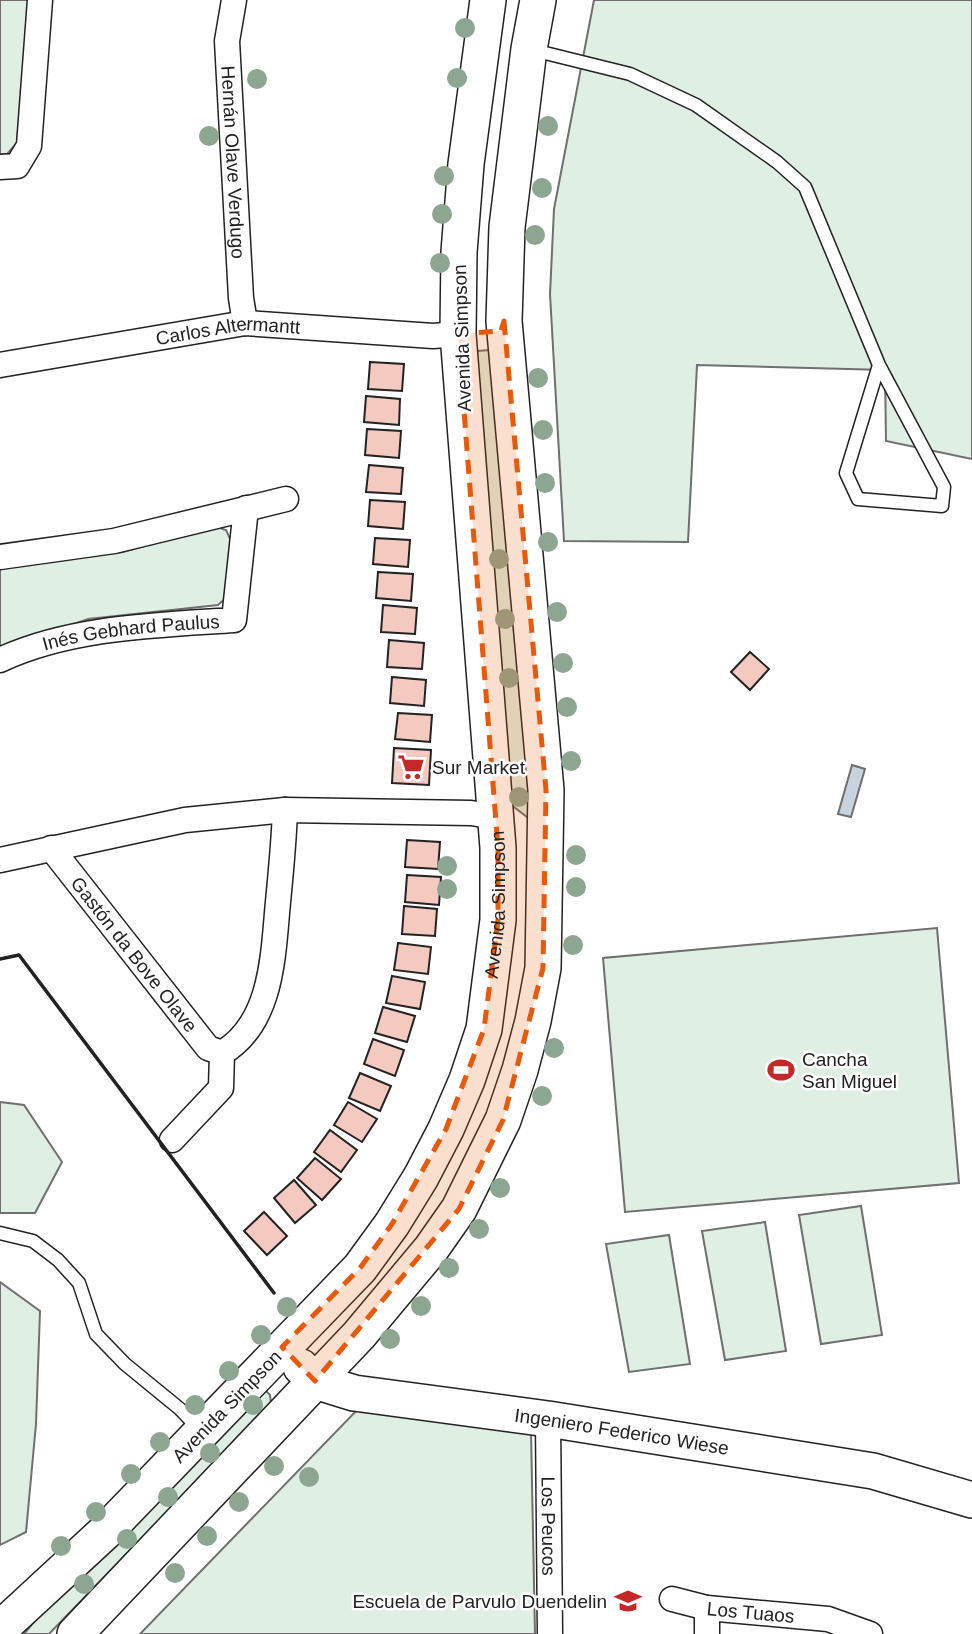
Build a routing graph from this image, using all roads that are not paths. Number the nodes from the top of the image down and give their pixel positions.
1 (40, 0) edge
2 (234, 0) edge
3 (488, 0) edge
4 (538, 0) edge
5 (529, 49) junction
6 (0, 167) edge
7 (504, 321) junction
8 (245, 323) junction
9 (458, 334) junction
10 (0, 365) edge
11 (879, 365) junction
12 (286, 499) dead end
13 (246, 508) junction
14 (0, 558) edge
15 (0, 660) edge
16 (285, 810) junction
17 (496, 817) junction
18 (51, 848) junction
19 (0, 860) edge
20 (533, 1021) junction
21 (222, 1054) junction
22 (172, 1140) dead end
23 (0, 1233) edge
24 (282, 1347) junction
25 (315, 1381) junction
26 (548, 1419) junction
27 (201, 1431) junction
28 (972, 1500) edge
29 (672, 1599) dead end
30 (707, 1608) junction
31 (0, 1629) edge
32 (75, 1634) edge
33 (550, 1634) edge
34 (707, 1634) edge
35 (870, 1634) edge

1 - 6 street
2 - 8 street, Hernán Olave Verdugo
3 - 9 main road, Avenida Simpson
4 - 5 main road
5 - 7 main road
5 - 11 lane
7 - 9 main road
7 - 20 main road
8 - 9 street, Carlos Altermantt
8 - 10 street, Carlos Altermantt
9 - 17 main road, Avenida Simpson
11 - 11 lane
12 - 13 street
13 - 14 street
13 - 15 street, Inés Gebhard Paulus
16 - 17 street
16 - 18 street
16 - 21 street
17 - 20 main road
17 - 24 main road, Avenida Simpson
18 - 19 street
18 - 21 street, Gastón da Bove Olave
20 - 25 main road
21 - 22 street
23 - 27 lane
24 - 25 main road, Ingeniero Federico Wiese
24 - 27 main road, Avenida Simpson
25 - 26 main road, Ingeniero Federico Wiese
25 - 32 main road
26 - 28 main road, Ingeniero Federico Wiese
26 - 33 street, Los Peucos
27 - 31 main road, Avenida Simpson
29 - 30 street, Los Tuaos
30 - 34 street
30 - 35 street, Los Tuaos

